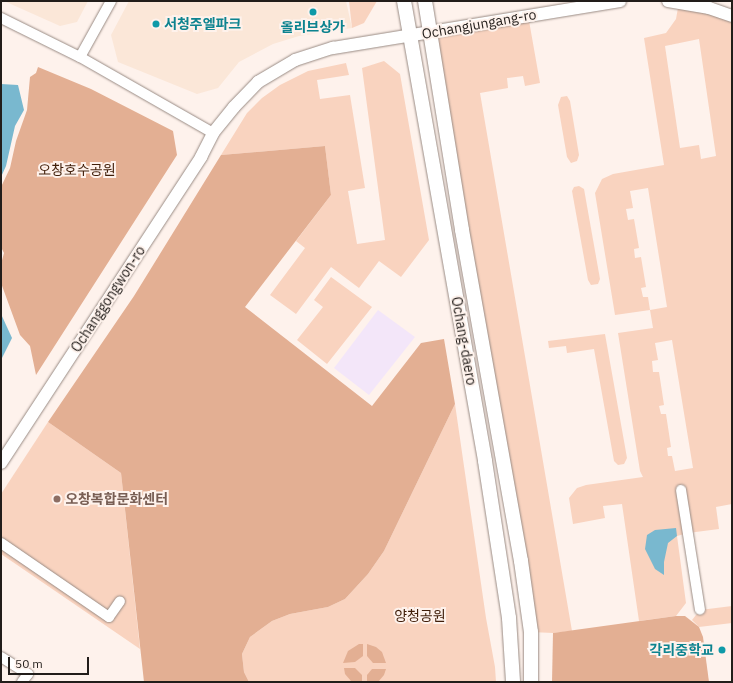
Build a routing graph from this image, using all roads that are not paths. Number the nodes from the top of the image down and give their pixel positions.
1 (111, 1) edge
2 (404, 1) edge
3 (425, 1) edge
4 (620, 1) edge
5 (668, 1) edge
6 (732, 16) edge
7 (1, 18) edge
8 (430, 32) junction
9 (409, 36) junction
10 (80, 57) junction
11 (213, 133) junction
12 (1, 463) edge
13 (681, 490) dead end
14 (1, 543) edge
15 (120, 601) dead end
16 (700, 610) dead end
17 (1, 657) edge
18 (22, 682) edge
19 (513, 682) edge
20 (531, 682) edge

1 - 10 street
2 - 9 main road, Ochang-daero
3 - 8 main road, Ochang-daero
4 - 8 street, Ochangjungang-ro
5 - 6 street
7 - 10 street
8 - 9 street, Ochangjungang-ro
8 - 20 main road, Ochang-daero
9 - 11 street, Ochanggongwon-ro
9 - 19 main road, Ochang-daero
10 - 11 street
11 - 12 street, Ochanggongwon-ro
13 - 16 street
14 - 15 street
17 - 18 street

